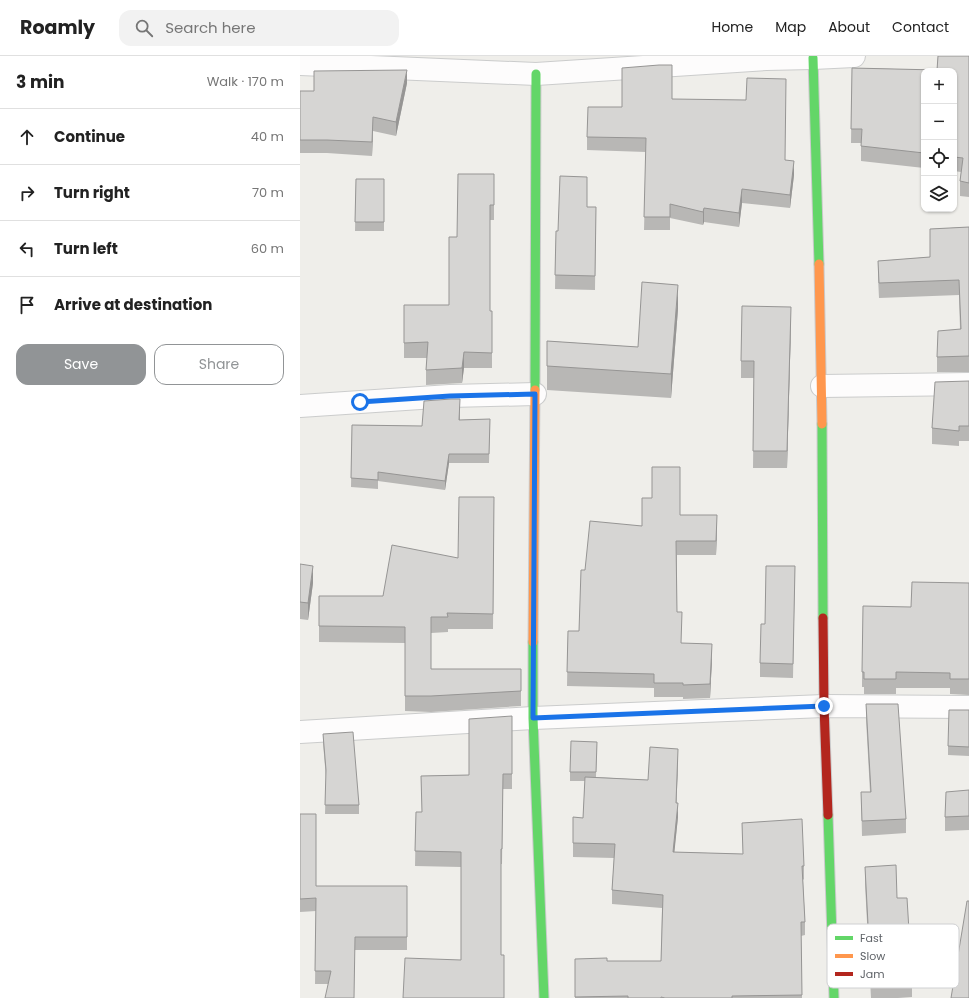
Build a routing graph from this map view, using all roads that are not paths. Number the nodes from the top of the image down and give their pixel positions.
1 (854, 56) edge
2 (766, 57) edge
3 (813, 58) junction
4 (300, 64) edge
5 (536, 74) junction
6 (969, 384) edge
7 (822, 386) junction
8 (535, 394) junction
9 (300, 406) edge
10 (824, 706) junction
11 (969, 707) edge
12 (533, 718) junction
13 (300, 732) edge
14 (831, 924) edge
15 (834, 988) edge
16 (544, 998) edge
17 (834, 998) edge

1 - 3 street
2 - 3 street
2 - 5 street
3 - 7 street
4 - 5 street
5 - 8 street
6 - 7 street
7 - 10 street
8 - 9 street
8 - 12 street
10 - 11 street
10 - 12 street
10 - 14 street
12 - 13 street
12 - 16 street
15 - 17 street

